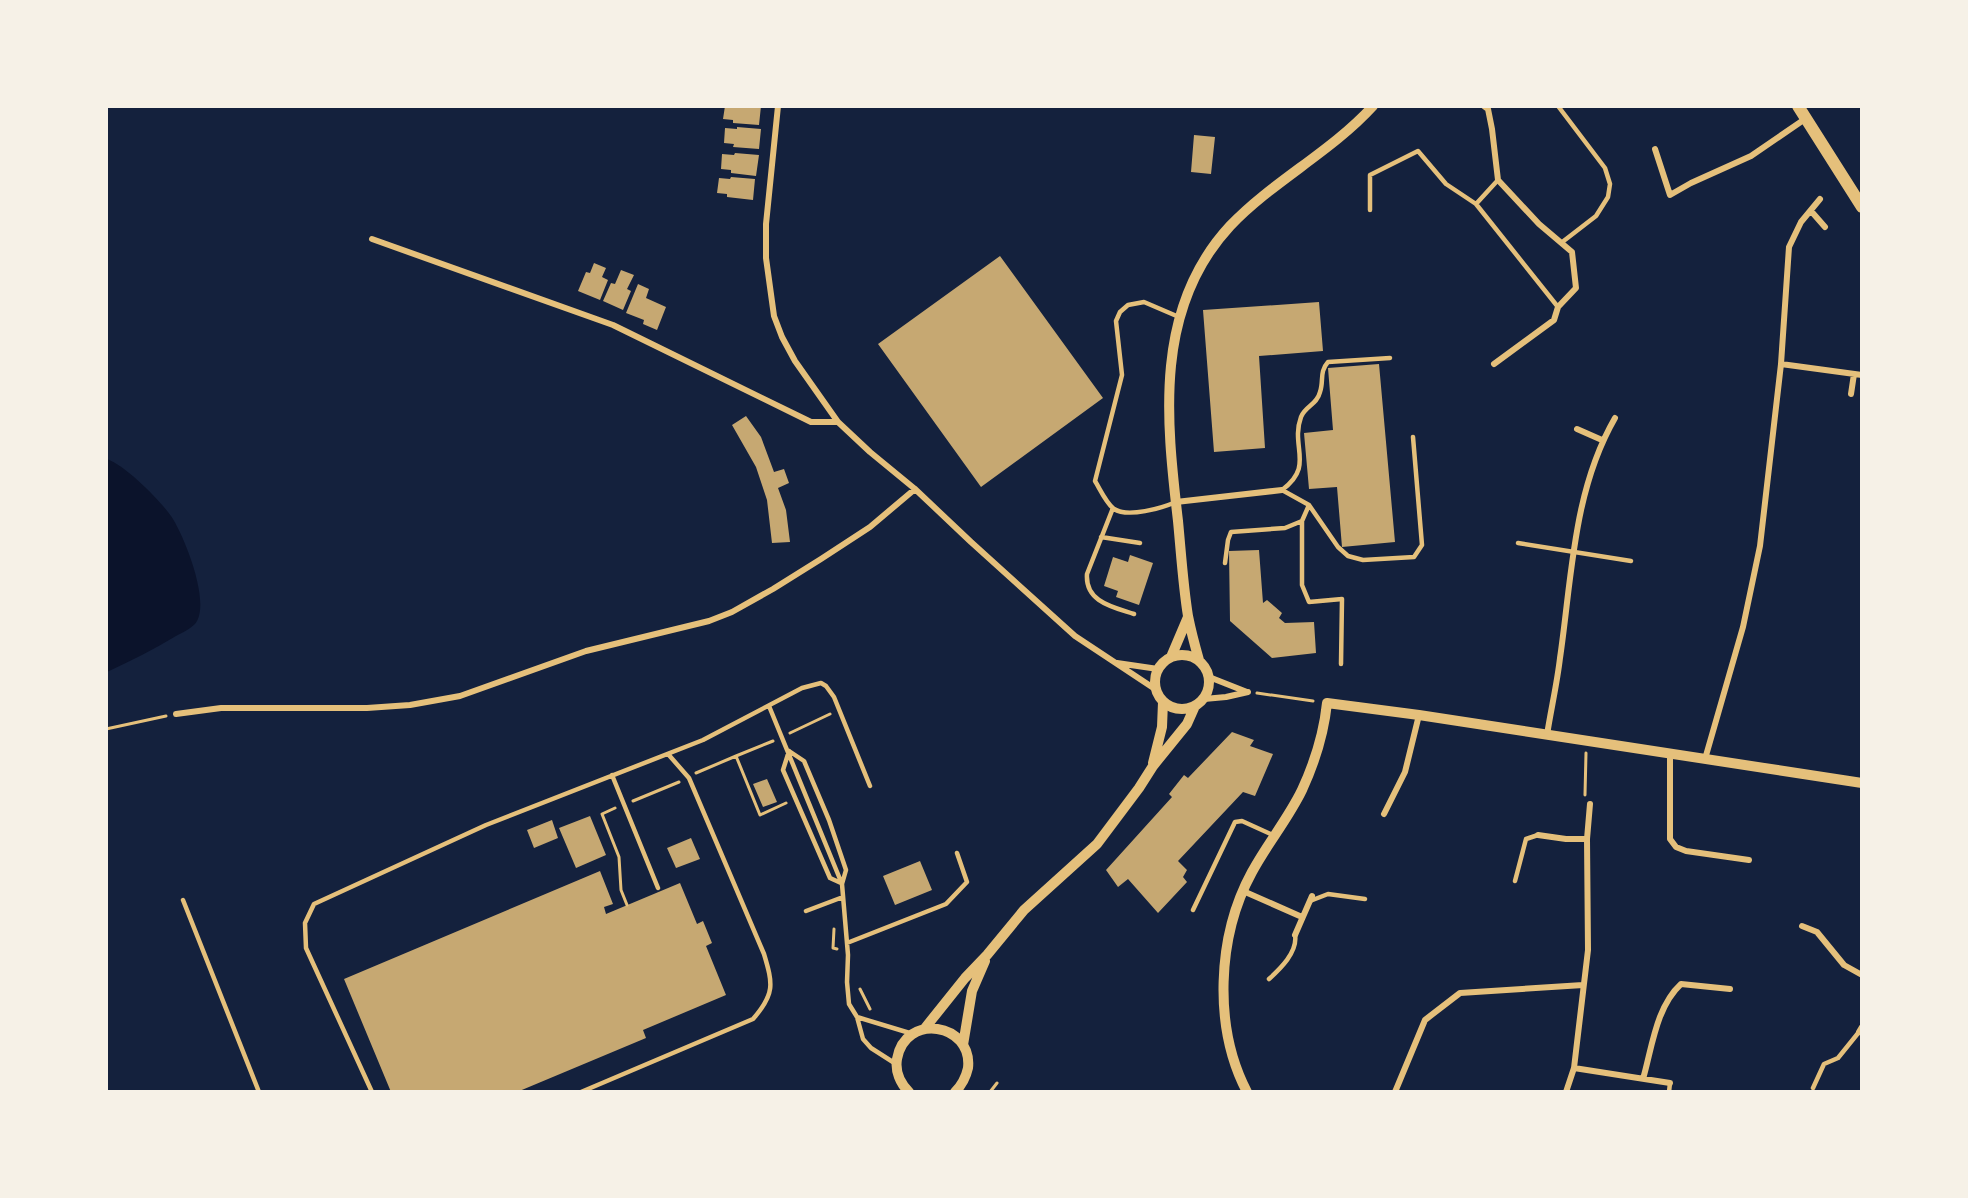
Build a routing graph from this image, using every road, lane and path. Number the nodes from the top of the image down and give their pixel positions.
1 (778, 106) edge
2 (1373, 106) edge
3 (1558, 106) edge
4 (1798, 106) edge
5 (1488, 107) edge
6 (1805, 119) junction
7 (1655, 149) dead end
8 (1498, 180) junction
9 (1821, 199) dead end
10 (1476, 204) junction
11 (1862, 207) edge
12 (1370, 210) dead end
13 (1811, 211) junction
14 (1824, 227) dead end
15 (372, 239) dead end
16 (1561, 243) junction
17 (1558, 307) junction
18 (1179, 317) junction
19 (1390, 357) dead end
20 (1494, 364) dead end
21 (1781, 364) junction
22 (1854, 374) junction
23 (1862, 375) edge
24 (1851, 394) dead end
25 (1615, 418) dead end
26 (838, 422) junction
27 (1577, 429) dead end
28 (1413, 437) dead end
29 (1602, 440) junction
30 (915, 489) junction
31 (1282, 490) junction
32 (1176, 502) junction
33 (1309, 504) junction
34 (1113, 508) junction
35 (1302, 521) junction
36 (1101, 537) junction
37 (1140, 543) dead end
38 (1518, 543) dead end
39 (1574, 551) junction
40 (1630, 561) dead end
41 (1225, 563) dead end
42 (1134, 614) dead end
43 (1188, 616) junction
44 (1171, 657) junction
45 (1199, 660) junction
46 (1117, 663) junction
47 (1341, 664) dead end
48 (1158, 669) junction
49 (1209, 677) junction
50 (1155, 689) junction
51 (1248, 692) junction
52 (1163, 702) junction
53 (1200, 703) junction
54 (1327, 703) junction
55 (769, 706) junction
56 (176, 714) joint
57 (1419, 715) junction
58 (106, 729) edge
59 (1546, 735) junction
60 (1587, 742) junction
61 (789, 751) junction
62 (668, 754) junction
63 (1670, 755) junction
64 (1705, 759) junction
65 (1153, 766) junction
66 (703, 769) dead end
67 (612, 775) junction
68 (1862, 783) edge
69 (870, 786) dead end
70 (786, 803) dead end
71 (1590, 804) joint
72 (1384, 814) dead end
73 (1538, 835) joint
74 (1275, 836) junction
75 (1587, 839) junction
76 (957, 853) dead end
77 (1749, 860) dead end
78 (1515, 881) dead end
79 (842, 884) junction
80 (658, 888) dead end
81 (1242, 891) junction
82 (843, 897) junction
83 (1311, 898) joint
84 (1365, 899) dead end
85 (183, 900) dead end
86 (830, 902) junction
87 (1193, 910) dead end
88 (806, 911) dead end
89 (1302, 917) junction
90 (1802, 926) dead end
91 (1295, 935) joint
92 (847, 943) junction
93 (847, 951) junction
94 (987, 955) junction
95 (1862, 975) edge
96 (1269, 979) dead end
97 (859, 982) dead end
98 (1583, 985) junction
99 (1730, 989) dead end
100 (879, 1012) dead end
101 (857, 1017) junction
102 (925, 1028) junction
103 (1860, 1030) edge
104 (913, 1034) junction
105 (963, 1045) junction
106 (896, 1064) junction
107 (1574, 1068) junction
108 (1644, 1079) junction
109 (997, 1083) dead end
110 (1670, 1083) joint
111 (899, 1086) edge
112 (1813, 1088) dead end
113 (259, 1092) edge
114 (372, 1092) edge
115 (580, 1092) edge
116 (909, 1092) edge
117 (955, 1092) edge
118 (990, 1092) edge
119 (1247, 1092) edge
120 (1395, 1092) edge
121 (1566, 1092) edge
122 (1669, 1092) edge

1 - 26 street
2 - 18 street
3 - 16 lane
4 - 6 main road
5 - 8 street
6 - 7 street
6 - 11 main road
8 - 10 lane
8 - 16 street
9 - 13 street
10 - 12 lane
10 - 17 lane
13 - 14 street
13 - 21 street
15 - 26 street
16 - 17 street
17 - 20 street
18 - 32 street
18 - 34 lane
19 - 31 lane
21 - 22 street
21 - 64 street
22 - 23 street
22 - 24 street
25 - 29 street
26 - 30 street
27 - 29 street
28 - 33 lane
29 - 39 street
30 - 46 street
30 - 56 street
31 - 32 street
31 - 33 lane
32 - 34 lane
32 - 43 street
33 - 35 lane
34 - 36 lane
35 - 41 lane
35 - 47 lane
36 - 37 lane
36 - 42 lane
38 - 39 lane
39 - 40 lane
39 - 59 street
43 - 44 street
43 - 45 street
44 - 45 street
44 - 48 street
45 - 49 street
46 - 48 street
46 - 50 street
48 - 50 street
49 - 51 street
49 - 53 street
50 - 52 street
51 - 53 street
51 - 54 path
52 - 53 street
52 - 65 street
53 - 65 street
54 - 57 street
54 - 74 street
55 - 61 lane
55 - 62 lane
55 - 69 lane
56 - 58 path
57 - 59 street
57 - 72 street
59 - 60 street
60 - 63 street
60 - 71 path
61 - 79 lane
61 - 79 lane
61 - 79 lane
62 - 67 lane
62 - 115 lane
63 - 64 street
63 - 77 street
64 - 68 street
65 - 94 street
66 - 70 path
67 - 80 lane
67 - 114 lane
71 - 75 street
73 - 75 street
73 - 78 lane
74 - 81 street
74 - 87 lane
75 - 98 street
76 - 92 lane
79 - 82 lane
81 - 89 street
81 - 119 street
82 - 86 lane
82 - 92 lane
83 - 84 lane
83 - 89 street
85 - 113 lane
86 - 88 lane
86 - 93 path
89 - 91 street
90 - 95 street
91 - 96 lane
92 - 93 lane
93 - 101 lane
94 - 102 street
94 - 105 street
97 - 100 path
98 - 107 street
98 - 120 street
99 - 108 street
101 - 104 lane
101 - 106 lane
102 - 104 street
102 - 105 street
103 - 112 lane
104 - 106 street
105 - 117 street
106 - 111 street
107 - 108 street
107 - 121 street
108 - 110 street
109 - 118 path
110 - 122 lane
111 - 116 street

